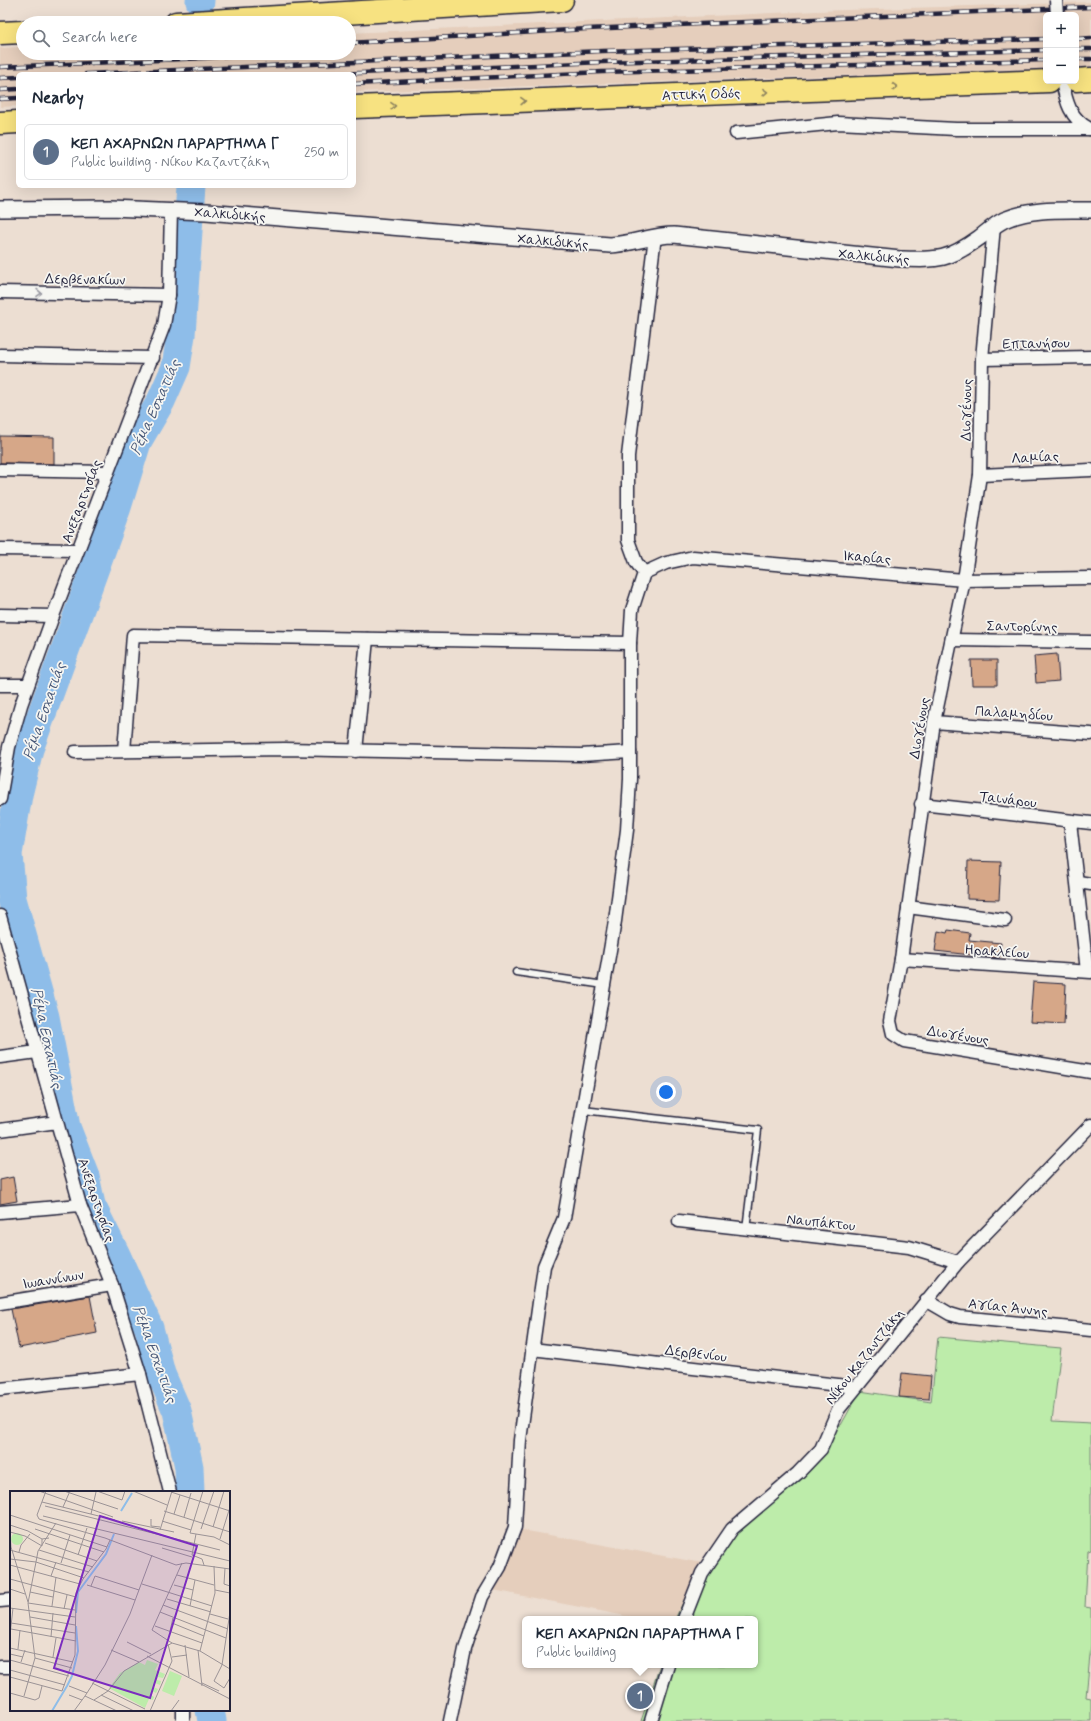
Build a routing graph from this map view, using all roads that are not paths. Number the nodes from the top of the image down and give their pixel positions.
1 (562, 0) edge
2 (1056, 0) edge
3 (1057, 12) edge
4 (293, 16) edge
5 (16, 32) edge
6 (0, 33) edge
7 (1091, 79) edge
8 (1043, 81) edge
9 (1070, 89) edge
10 (356, 107) edge
11 (16, 122) edge
12 (0, 123) edge
13 (1091, 129) edge
14 (736, 134) dead end
15 (0, 209) edge
16 (1091, 210) edge
17 (177, 211) junction
18 (994, 226) junction
19 (655, 236) junction
20 (0, 292) edge
21 (169, 295) junction
22 (0, 355) edge
23 (1091, 357) edge
24 (153, 358) junction
25 (982, 360) junction
26 (0, 470) edge
27 (1091, 470) edge
28 (108, 472) junction
29 (980, 475) junction
30 (0, 549) edge
31 (78, 550) junction
32 (644, 573) junction
33 (1091, 578) edge
34 (964, 580) junction
35 (0, 615) edge
36 (53, 616) junction
37 (367, 639) junction
38 (952, 640) junction
39 (1091, 642) edge
40 (630, 643) junction
41 (0, 685) edge
42 (28, 685) junction
43 (934, 722) junction
44 (1091, 734) edge
45 (124, 751) junction
46 (356, 751) junction
47 (75, 752) dead end
48 (630, 752) junction
49 (2, 769) edge
50 (0, 800) edge
51 (921, 804) junction
52 (1070, 822) junction
53 (1091, 823) edge
54 (1078, 882) junction
55 (1091, 884) edge
56 (908, 907) junction
57 (0, 916) edge
58 (1005, 920) dead end
59 (901, 959) junction
60 (516, 972) dead end
61 (1089, 972) edge
62 (604, 985) junction
63 (37, 1052) junction
64 (0, 1057) edge
65 (1091, 1072) edge
66 (583, 1110) junction
67 (57, 1122) junction
68 (1091, 1125) edge
69 (0, 1130) edge
70 (80, 1205) junction
71 (0, 1212) edge
72 (679, 1221) dead end
73 (746, 1229) junction
74 (958, 1262) junction
75 (112, 1285) junction
76 (926, 1300) junction
77 (0, 1303) edge
78 (1091, 1330) edge
79 (532, 1349) junction
80 (140, 1374) junction
81 (855, 1387) junction
82 (0, 1389) edge
83 (170, 1491) edge
84 (10, 1600) edge
85 (0, 1601) edge
86 (685, 1616) edge
87 (667, 1668) edge
88 (450, 1721) edge
89 (651, 1721) edge

1 - 4 highway
2 - 3 street, bridge
5 - 6 highway
7 - 9 highway
10 -> 8 highway, Αττική Οδός
9 - 13 street
11 - 12 highway
13 - 14 street
15 - 17 street, Χαλκιδικής
16 - 18 street, Χαλκιδικής
17 - 19 street, Χαλκιδικής
17 - 21 street, Ανεξαρτησίας
18 - 19 street, Χαλκιδικής
18 - 25 street, Διογένους
19 - 32 street
20 -> 21 street, Δερβενακίων
21 - 24 street, Ανεξαρτησίας
22 - 24 street
23 - 25 street, Επτανήσου
24 - 28 street, Ανεξαρτησίας
25 - 29 street, Διογένους
26 - 28 street
27 - 29 street, Λαμίας
28 - 31 street, Ανεξαρτησίας
29 - 34 street, Διογένους
30 - 31 street
31 - 36 street, Ανεξαρτησίας
32 - 34 street, Ικαρίας
32 - 40 street
33 - 34 street, Ικαρίας
34 - 38 street, Διογένους
35 - 36 street
36 - 42 street, Ανεξαρτησίας
37 - 40 street
37 - 45 street
37 - 46 street
38 - 39 street, Σαντορίνης
38 - 43 street, Διογένους
40 - 48 street
41 - 42 street
42 - 49 street, Ανεξαρτησίας
43 - 44 street, Παλαμηδίου
43 - 51 street, Διογένους
45 - 46 street
45 - 47 street
46 - 48 street
48 - 62 street
49 - 50 street, Ανεξαρτησίας
51 - 52 street, Ταινάρου
51 - 56 street, Διογένους
52 - 53 street, Ταινάρου
52 - 54 street
54 - 55 street
54 - 61 street
56 - 58 street
56 - 59 street, Διογένους
57 - 63 street, Ανεξαρτησίας
59 - 61 street, Ηρακλείου
59 - 65 street, Διογένους
60 - 62 lane
62 - 66 street
63 - 64 street
63 - 67 street, Ανεξαρτησίας
66 - 73 lane
66 - 79 street
67 - 69 street
67 - 70 street, Ανεξαρτησίας
68 - 74 street, Νίκου Καζαντζάκη
70 - 71 street
70 - 75 street, Ανεξαρτησίας
72 - 73 street, Ναυπάκτου
73 - 74 street, Ναυπάκτου
74 - 76 street, Νίκου Καζαντζάκη
75 - 77 street, Ιωαννίνων
75 - 80 street, Ανεξαρτησίας
76 - 78 street, Αγίας Άννης
76 - 81 street, Νίκου Καζαντζάκη
79 - 81 street, Δερβενίου
79 - 88 street
80 - 82 street
80 - 83 street, Ανεξαρτησίας
81 - 86 street, Νίκου Καζαντζάκη
84 - 85 street
87 - 89 street

